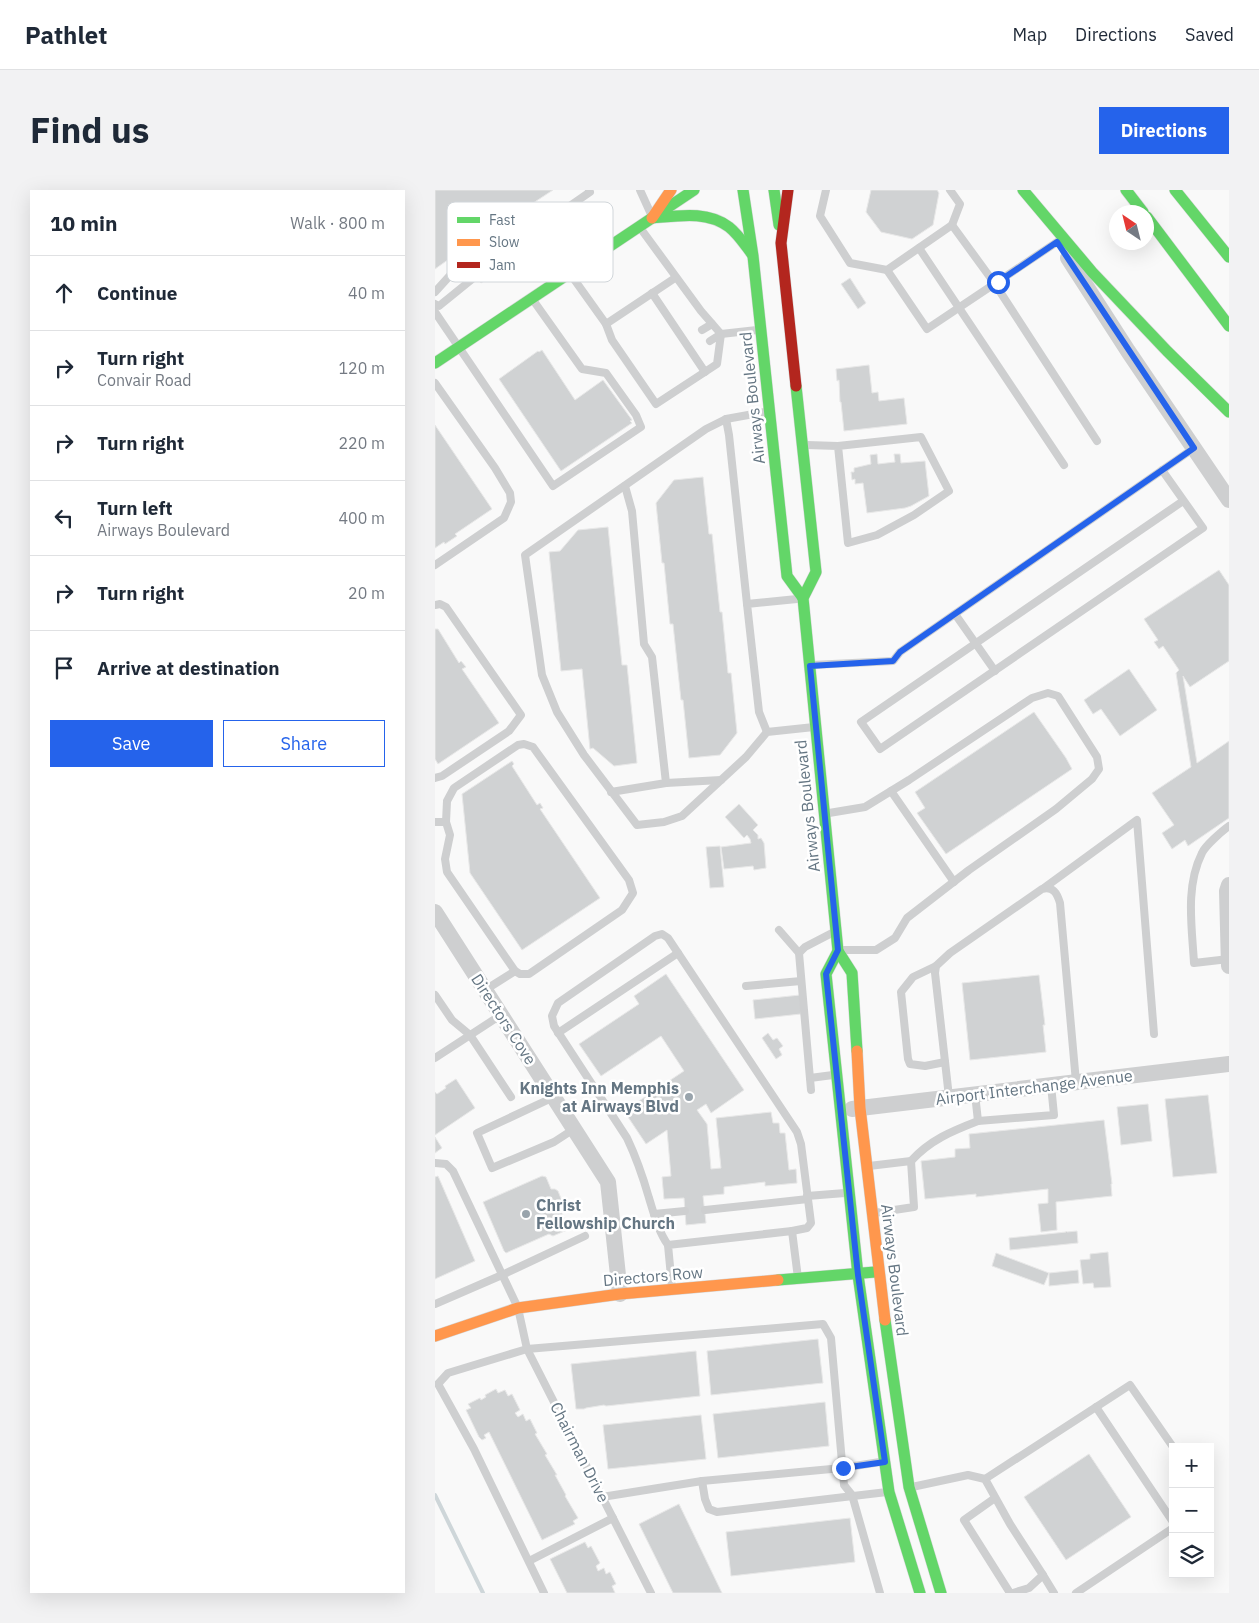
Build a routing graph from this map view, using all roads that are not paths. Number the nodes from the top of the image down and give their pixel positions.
1 (589, 190) edge
2 (641, 190) edge
3 (671, 190) edge
4 (694, 190) edge
5 (743, 190) edge
6 (774, 190) edge
7 (788, 190) edge
8 (826, 190) edge
9 (950, 190) edge
10 (1126, 190) edge
11 (1175, 190) edge
12 (1026, 195) edge
13 (576, 202) edge
14 (1138, 205) edge
15 (652, 218) junction
16 (952, 225) junction
17 (1154, 226) edge
18 (640, 227) junction
19 (1057, 242) junction
20 (781, 243) junction
21 (613, 245) edge
22 (919, 248) junction
23 (753, 256) junction
24 (1229, 257) edge
25 (887, 270) junction
26 (675, 278) junction
27 (447, 279) edge
28 (469, 282) edge
29 (557, 282) edge
30 (576, 282) edge
31 (995, 284) junction
32 (684, 287) junction
33 (435, 292) edge
34 (676, 292) dead end
35 (652, 293) junction
36 (691, 297) junction
37 (532, 299) junction
38 (683, 302) dead end
39 (435, 304) edge
40 (959, 308) junction
41 (701, 311) junction
42 (435, 312) edge
43 (693, 316) dead end
44 (606, 324) junction
45 (712, 324) junction
46 (1229, 326) edge
47 (703, 330) dead end
48 (761, 330) junction
49 (721, 334) junction
50 (709, 341) dead end
51 (459, 347) junction
52 (435, 364) edge
53 (705, 372) junction
54 (435, 383) edge
55 (770, 411) junction
56 (1229, 412) edge
57 (726, 419) junction
58 (1097, 442) dead end
59 (803, 445) junction
60 (839, 446) junction
61 (773, 448) junction
62 (1194, 448) junction
63 (1064, 466) dead end
64 (1163, 470) junction
65 (625, 486) junction
66 (1229, 500) edge
67 (1183, 501) junction
68 (435, 565) edge
69 (803, 598) junction
70 (747, 604) junction
71 (435, 605) edge
72 (955, 614) junction
73 (975, 643) junction
74 (810, 666) junction
75 (995, 671) junction
76 (816, 726) junction
77 (767, 732) junction
78 (435, 778) edge
79 (721, 780) junction
80 (666, 783) junction
81 (891, 791) junction
82 (611, 792) junction
83 (824, 814) junction
84 (435, 822) edge
85 (446, 822) junction
86 (1229, 826) edge
87 (954, 882) junction
88 (1229, 885) edge
89 (1042, 889) junction
90 (435, 912) edge
91 (1228, 912) edge
92 (779, 930) dead end
93 (836, 930) junction
94 (838, 950) junction
95 (678, 953) junction
96 (799, 953) junction
97 (1229, 959) edge
98 (936, 966) junction
99 (1229, 966) edge
100 (515, 971) junction
101 (801, 981) junction
102 (746, 986) dead end
103 (485, 990) junction
104 (435, 995) edge
105 (501, 1015) junction
106 (558, 1033) junction
107 (1154, 1034) dead end
108 (470, 1036) junction
109 (435, 1058) edge
110 (945, 1062) junction
111 (1229, 1064) edge
112 (836, 1075) junction
113 (810, 1078) junction
114 (1076, 1082) junction
115 (1051, 1085) junction
116 (811, 1090) dead end
117 (975, 1094) junction
118 (511, 1097) dead end
119 (554, 1097) junction
120 (949, 1097) junction
121 (860, 1108) junction
122 (840, 1110) junction
123 (978, 1122) junction
124 (574, 1129) junction
125 (911, 1161) junction
126 (435, 1164) edge
127 (867, 1167) junction
128 (849, 1192) junction
129 (807, 1198) junction
130 (705, 1210) dead end
131 (685, 1211) dead end
132 (872, 1213) junction
133 (654, 1214) junction
134 (792, 1231) junction
135 (585, 1236) dead end
136 (668, 1245) junction
137 (878, 1272) junction
138 (502, 1275) junction
139 (858, 1275) junction
140 (798, 1280) junction
141 (673, 1290) junction
142 (620, 1294) junction
143 (435, 1304) edge
144 (518, 1308) junction
145 (435, 1336) edge
146 (527, 1349) junction
147 (1096, 1407) junction
148 (1170, 1443) edge
149 (843, 1468) junction
150 (897, 1468) junction
151 (985, 1479) junction
152 (702, 1481) junction
153 (909, 1487) junction
154 (892, 1488) junction
155 (852, 1495) junction
156 (602, 1497) junction
157 (995, 1498) junction
158 (1169, 1516) edge
159 (613, 1518) junction
160 (1169, 1531) edge
161 (529, 1561) junction
162 (1043, 1574) junction
163 (544, 1593) edge
164 (651, 1593) edge
165 (880, 1593) edge
166 (920, 1593) edge
167 (941, 1593) edge
168 (1012, 1593) edge
169 (1055, 1593) edge
170 (1076, 1593) edge

1 - 13 lane
2 - 15 lane
3 - 15 main road
4 - 15 main road
5 - 23 main road, Airways Boulevard
6 - 20 main road
7 - 20 main road
8 - 25 lane
9 - 16 lane
10 - 14 main road
11 - 24 main road
12 - 19 street
12 - 56 main road
15 - 18 main road
15 - 23 main road
16 - 22 lane
16 - 31 lane
17 - 46 main road
18 - 21 main road
18 - 26 lane
19 - 31 lane
19 - 62 street
20 - 59 main road
22 - 25 lane
22 - 40 lane
23 - 48 main road, Airways Boulevard
25 - 40 lane
26 - 32 lane
26 - 35 lane
27 - 33 lane
28 - 39 lane
29 - 37 main road
30 - 44 lane
31 - 40 lane
31 - 58 lane
32 - 34 lane
32 - 36 lane
35 - 44 lane
35 - 53 lane
36 - 38 lane
36 - 41 lane
37 - 51 main road
37 - 51 lane
40 - 63 lane
41 - 43 lane
41 - 45 lane
42 - 51 lane
44 - 53 lane
45 - 47 lane
45 - 49 lane
48 - 49 lane
48 - 55 main road, Airways Boulevard
49 - 50 lane
49 - 53 lane
51 - 52 main road
54 - 68 lane
55 - 57 lane
55 - 61 main road, Airways Boulevard
57 - 65 lane
57 - 70 lane
59 - 60 lane
59 - 61 street
59 - 69 main road
60 - 60 lane
61 - 69 main road, Airways Boulevard
62 - 64 lane
62 - 66 street
64 - 67 lane
64 - 72 lane
65 - 80 lane
65 - 82 lane
67 - 73 lane
67 - 75 lane
69 - 70 lane
69 - 74 main road, Airways Boulevard
70 - 77 lane
71 - 78 lane
72 - 73 lane
72 - 74 lane
73 - 75 lane
73 - 75 lane
74 - 76 main road, Airways Boulevard
76 - 77 lane
76 - 83 main road, Airways Boulevard
77 - 79 lane
79 - 80 lane
79 - 82 lane
80 - 82 lane
81 - 83 lane
81 - 87 lane
81 - 87 lane
83 - 93 main road, Airways Boulevard
84 - 85 lane
85 - 100 lane
85 - 100 lane
86 - 97 lane
87 - 94 lane
88 - 91 street
89 - 98 lane
89 - 107 lane
89 - 114 lane
90 - 103 street, Directors Cove
91 - 97 street
92 - 96 lane
93 - 94 main road, Airways Boulevard
93 - 96 lane
94 - 112 main road, Airways Boulevard
94 - 121 main road, Airways Boulevard
95 - 106 lane
95 - 106 lane
95 - 129 lane
96 - 101 lane
97 - 99 street
98 - 110 lane
98 - 110 lane
100 - 103 lane
101 - 102 lane
101 - 113 lane
103 - 105 street, Directors Cove
104 - 108 lane
105 - 108 lane
105 - 119 street, Directors Cove
106 - 133 lane
108 - 109 lane
108 - 118 lane
110 - 120 lane
111 - 114 street, Airport Interchange Avenue
112 - 113 lane
112 - 122 main road, Airways Boulevard
113 - 116 lane
114 - 115 street, Airport Interchange Avenue
115 - 117 street, Airport Interchange Avenue
115 - 123 lane
117 - 120 street, Airport Interchange Avenue
117 - 123 lane
119 - 124 street, Directors Cove
119 - 124 lane
120 - 121 street, Airport Interchange Avenue
121 - 122 street, Airport Interchange Avenue
121 - 127 main road, Airways Boulevard
122 - 128 main road, Airways Boulevard
123 - 125 lane
124 - 142 street, Directors Cove
125 - 127 lane
125 - 132 lane
126 - 138 lane, Chairman Drive
127 - 132 main road, Airways Boulevard
128 - 129 lane
128 - 139 main road, Airways Boulevard
129 - 130 lane
129 - 134 lane
131 - 133 lane
132 - 137 main road, Airways Boulevard
133 - 136 lane
134 - 136 lane
134 - 140 lane
135 - 138 lane
136 - 141 lane
137 - 139 main road, Directors Row
137 - 150 main road, Airways Boulevard
138 - 143 lane
138 - 144 lane, Chairman Drive
139 - 140 main road, Directors Row
139 - 150 main road, Airways Boulevard
140 - 141 main road, Directors Row
141 - 142 main road, Directors Row
142 - 144 main road, Directors Row
144 - 145 main road, Directors Row
144 - 146 lane, Chairman Drive
146 - 149 lane
146 - 156 lane, Chairman Drive
146 - 161 lane
147 - 148 lane
147 - 151 lane
147 - 158 lane
149 - 150 lane
149 - 152 lane
149 - 155 lane
150 - 153 main road, Airways Boulevard
150 - 154 main road, Airways Boulevard
151 - 153 lane
151 - 157 lane
152 - 155 lane
152 - 156 lane
153 - 167 main road, Airways Boulevard
154 - 155 lane
154 - 166 main road, Airways Boulevard
155 - 165 lane
156 - 159 lane, Chairman Drive
157 - 162 lane
157 - 168 lane
159 - 161 lane
159 - 164 lane, Chairman Drive
160 - 170 lane
161 - 163 lane
162 - 168 lane
162 - 169 lane

